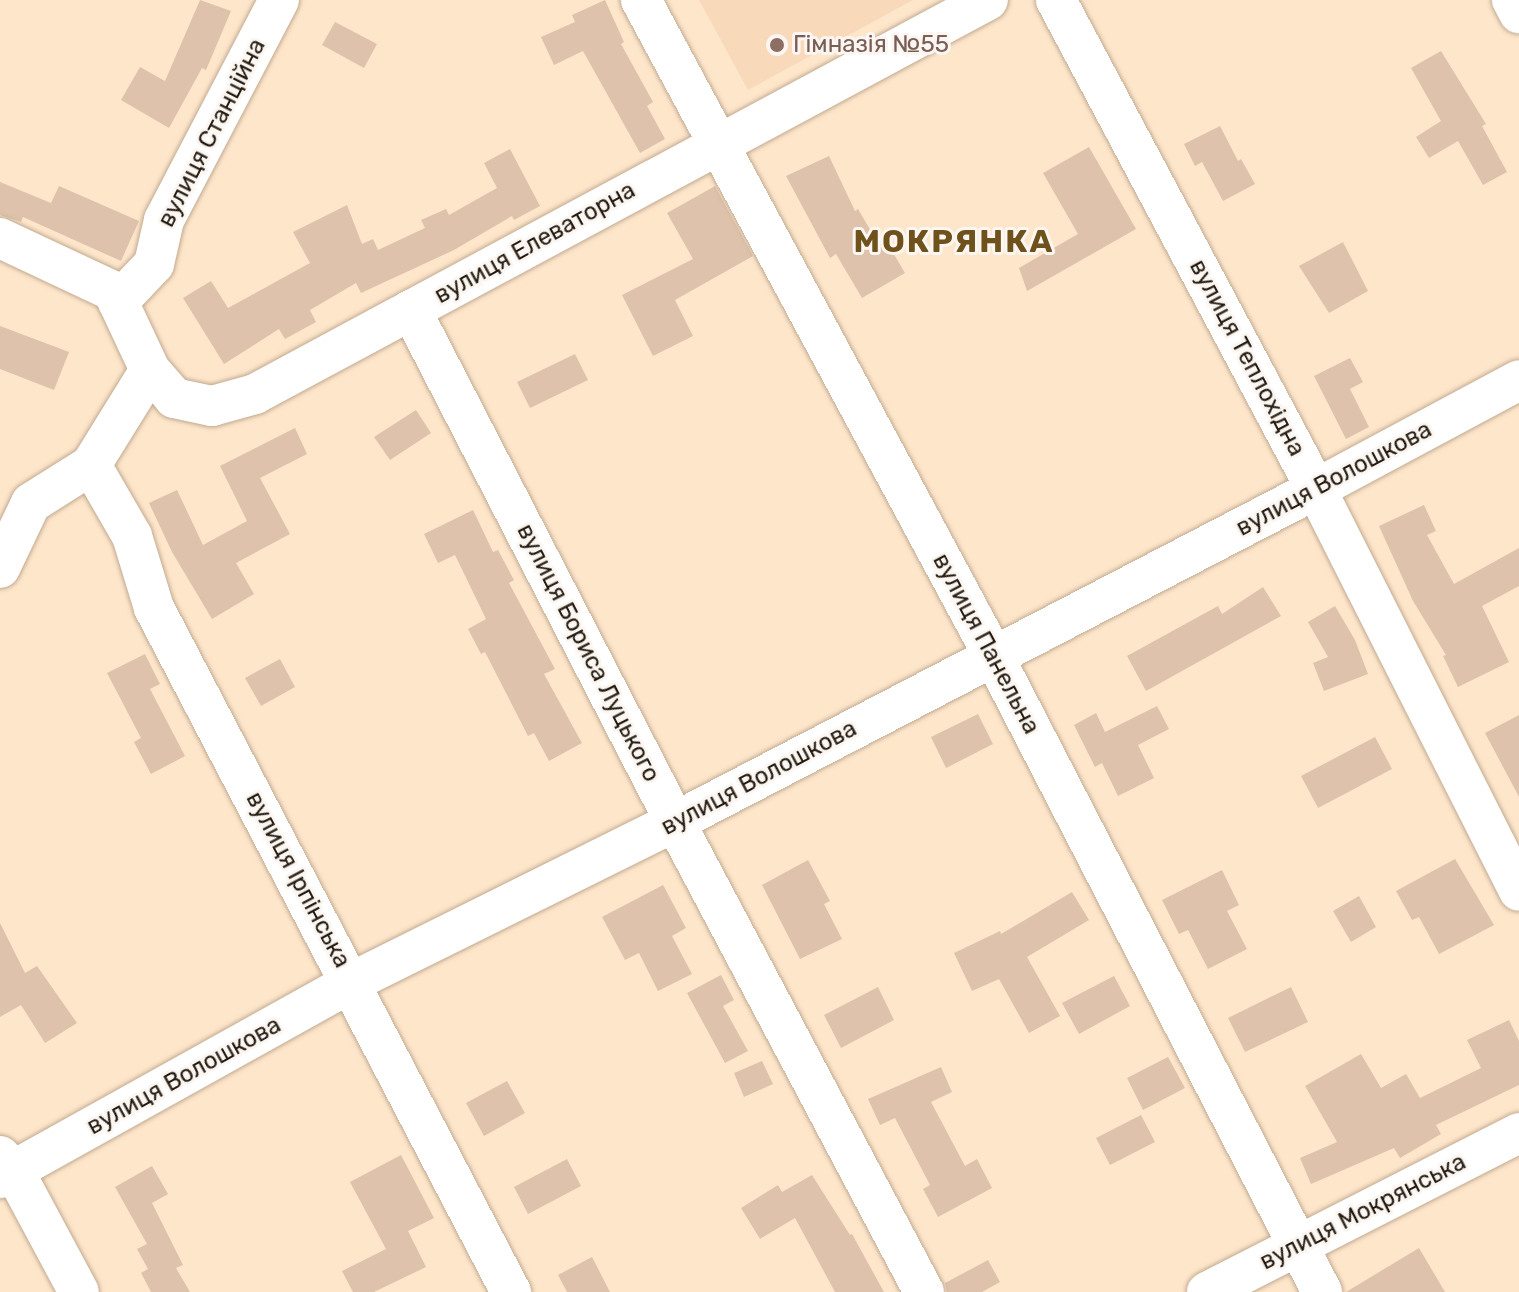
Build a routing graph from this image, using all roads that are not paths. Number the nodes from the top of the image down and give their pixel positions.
1 (279, 0) edge
2 (641, 0) edge
3 (988, 0) edge
4 (1056, 0) edge
5 (1512, 0) edge
6 (1519, 13) edge
7 (717, 144) junction
8 (0, 238) edge
9 (118, 302) junction
10 (411, 310) junction
11 (150, 370) junction
12 (1519, 380) edge
13 (91, 465) junction
14 (1316, 489) junction
15 (0, 568) edge
16 (993, 655) junction
17 (675, 822) junction
18 (1519, 891) edge
19 (352, 982) junction
20 (1519, 1133) edge
21 (5, 1169) edge
22 (1297, 1245) junction
23 (79, 1292) edge
24 (511, 1292) edge
25 (924, 1292) edge
26 (1207, 1292) edge
27 (1322, 1292) edge

1 - 9 street, вулиця Станційна
2 - 7 street, вулиця Панельна
3 - 7 street, вулиця Елеваторна
4 - 14 street, вулиця Теплохідна
5 - 6 street
7 - 10 street, вулиця Елеваторна
7 - 16 street, вулиця Панельна
8 - 9 street
9 - 11 street, вулиця Елеваторна
10 - 11 street, вулиця Елеваторна
10 - 17 street, вулиця Бориса Луцького
11 - 13 street
12 - 14 street, вулиця Волошкова
13 - 15 street
13 - 19 street, вулиця Ірпінська
14 - 16 street, вулиця Волошкова
14 - 18 street, вулиця Теплохідна
16 - 17 street, вулиця Волошкова
16 - 22 street, вулиця Панельна
17 - 19 street, вулиця Волошкова
17 - 25 street, вулиця Бориса Луцького
19 - 21 street, вулиця Волошкова
19 - 24 street, вулиця Ірпінська
20 - 22 street, вулиця Мокрянська
21 - 23 street
22 - 26 street, вулиця Мокрянська
22 - 27 street, вулиця Панельна

